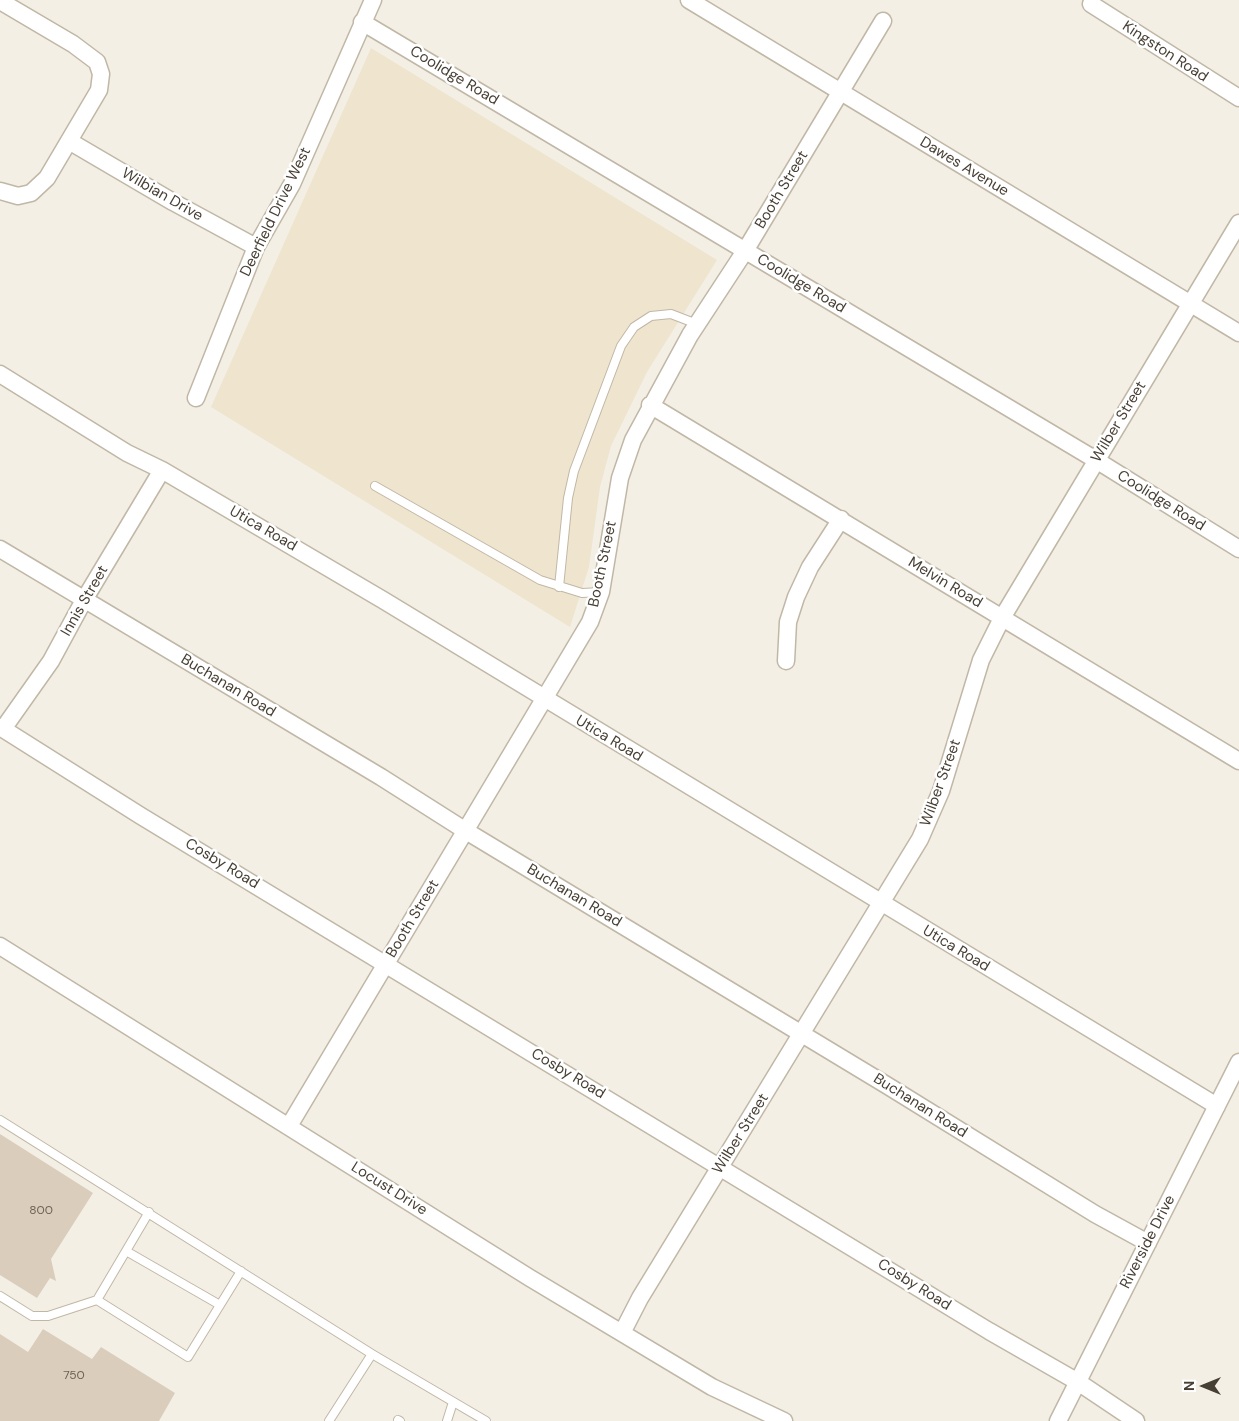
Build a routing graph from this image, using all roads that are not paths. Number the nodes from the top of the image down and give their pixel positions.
1 (0, 0) edge
2 (372, 0) edge
3 (689, 0) edge
4 (1091, 4) dead end
5 (883, 21) dead end
6 (362, 22) junction
7 (841, 92) junction
8 (1239, 98) edge
9 (69, 141) junction
10 (0, 191) edge
11 (1239, 223) edge
12 (256, 247) junction
13 (746, 251) junction
14 (1192, 305) junction
15 (697, 324) junction
16 (1239, 334) edge
17 (0, 374) edge
18 (196, 398) dead end
19 (650, 405) junction
20 (1096, 460) junction
21 (162, 470) junction
22 (376, 486) dead end
23 (841, 519) junction
24 (0, 549) edge
25 (1239, 549) edge
26 (558, 587) junction
27 (601, 592) junction
28 (84, 600) junction
29 (1002, 618) junction
30 (786, 661) dead end
31 (545, 700) junction
32 (2, 728) edge
33 (1239, 760) edge
34 (466, 831) junction
35 (881, 903) junction
36 (0, 946) edge
37 (385, 964) junction
38 (802, 1035) junction
39 (1239, 1062) edge
40 (1217, 1106) junction
41 (0, 1120) edge
42 (289, 1126) junction
43 (720, 1166) junction
44 (149, 1212) junction
45 (1148, 1243) junction
46 (126, 1251) junction
47 (241, 1271) junction
48 (0, 1296) edge
49 (97, 1300) junction
50 (220, 1305) junction
51 (622, 1333) junction
52 (372, 1354) junction
53 (1078, 1382) junction
54 (453, 1402) junction
55 (329, 1421) edge
56 (447, 1421) edge
57 (486, 1421) edge
58 (784, 1421) edge
59 (1058, 1421) edge
60 (1136, 1421) edge

1 - 9 street
2 - 6 street, Deerfield Drive West
3 - 7 street, Dawes Avenue
4 - 8 street, Kingston Road
5 - 7 street, Booth Street
6 - 12 street, Deerfield Drive West
6 - 13 street, Coolidge Road
7 - 13 street, Booth Street
7 - 14 street, Dawes Avenue
9 - 10 street
9 - 12 street, Wilbian Drive
11 - 14 street, Wilber Street
12 - 18 street, Deerfield Drive West
13 - 15 street, Booth Street
13 - 20 street, Coolidge Road
14 - 16 street, Dawes Avenue
14 - 20 street, Wilber Street
15 - 19 street, Booth Street
15 - 26 lane
17 - 21 street, Utica Road
19 - 23 street, Melvin Road
19 - 27 street, Booth Street
20 - 25 street, Coolidge Road
20 - 29 street, Wilber Street
21 - 28 street, Innis Street
21 - 31 street, Utica Road
22 - 26 lane
23 - 29 street, Melvin Road
23 - 30 street
24 - 28 street, Buchanan Road
26 - 27 lane
27 - 31 street, Booth Street
28 - 32 street, Innis Street
28 - 34 street, Buchanan Road
29 - 33 street, Melvin Road
29 - 35 street, Wilber Street
31 - 34 street, Booth Street
31 - 35 street, Utica Road
32 - 37 street, Cosby Road
34 - 37 street, Booth Street
34 - 38 street, Buchanan Road
35 - 38 street, Wilber Street
35 - 40 street, Utica Road
36 - 42 street, Locust Drive
37 - 42 street, Booth Street
37 - 43 street, Cosby Road
38 - 43 street, Wilber Street
38 - 45 street, Buchanan Road
39 - 40 street, Riverside Drive
40 - 45 street, Riverside Drive
41 - 44 lane
42 - 51 street, Locust Drive
43 - 51 street, Wilber Street
43 - 53 street, Cosby Road
44 - 46 lane
44 - 47 lane
45 - 53 street, Riverside Drive
46 - 49 lane
46 - 50 lane
47 - 50 lane
47 - 52 lane
48 - 49 lane
49 - 50 lane
51 - 58 street, Locust Drive
52 - 54 lane
52 - 55 lane
53 - 59 street, Riverside Drive
53 - 60 street, Cosby Road
54 - 56 lane
54 - 57 lane

